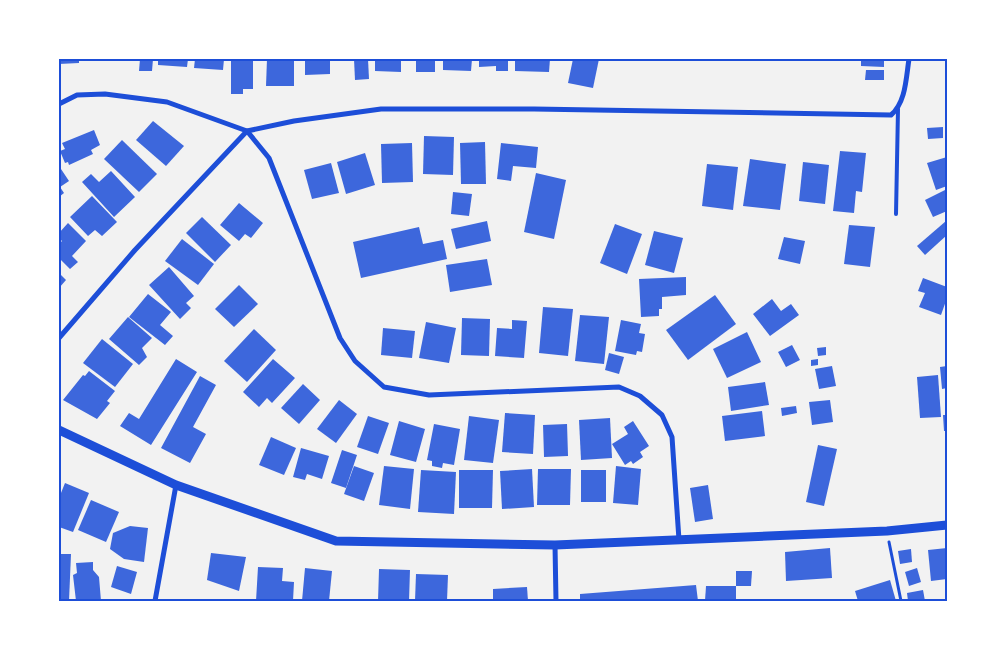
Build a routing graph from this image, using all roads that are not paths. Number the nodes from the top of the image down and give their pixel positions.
1 (910, 59) edge
2 (59, 104) edge
3 (898, 109) junction
4 (247, 130) junction
5 (896, 214) dead end
6 (59, 338) edge
7 (59, 430) edge
8 (176, 485) junction
9 (947, 525) edge
10 (679, 540) junction
11 (555, 545) junction
12 (155, 601) edge
13 (556, 601) edge

1 - 3 street
2 - 4 street
3 - 4 street
3 - 5 lane
4 - 6 street
4 - 10 street
7 - 8 street
8 - 11 street
8 - 12 street
9 - 10 street
10 - 11 street
11 - 13 street

